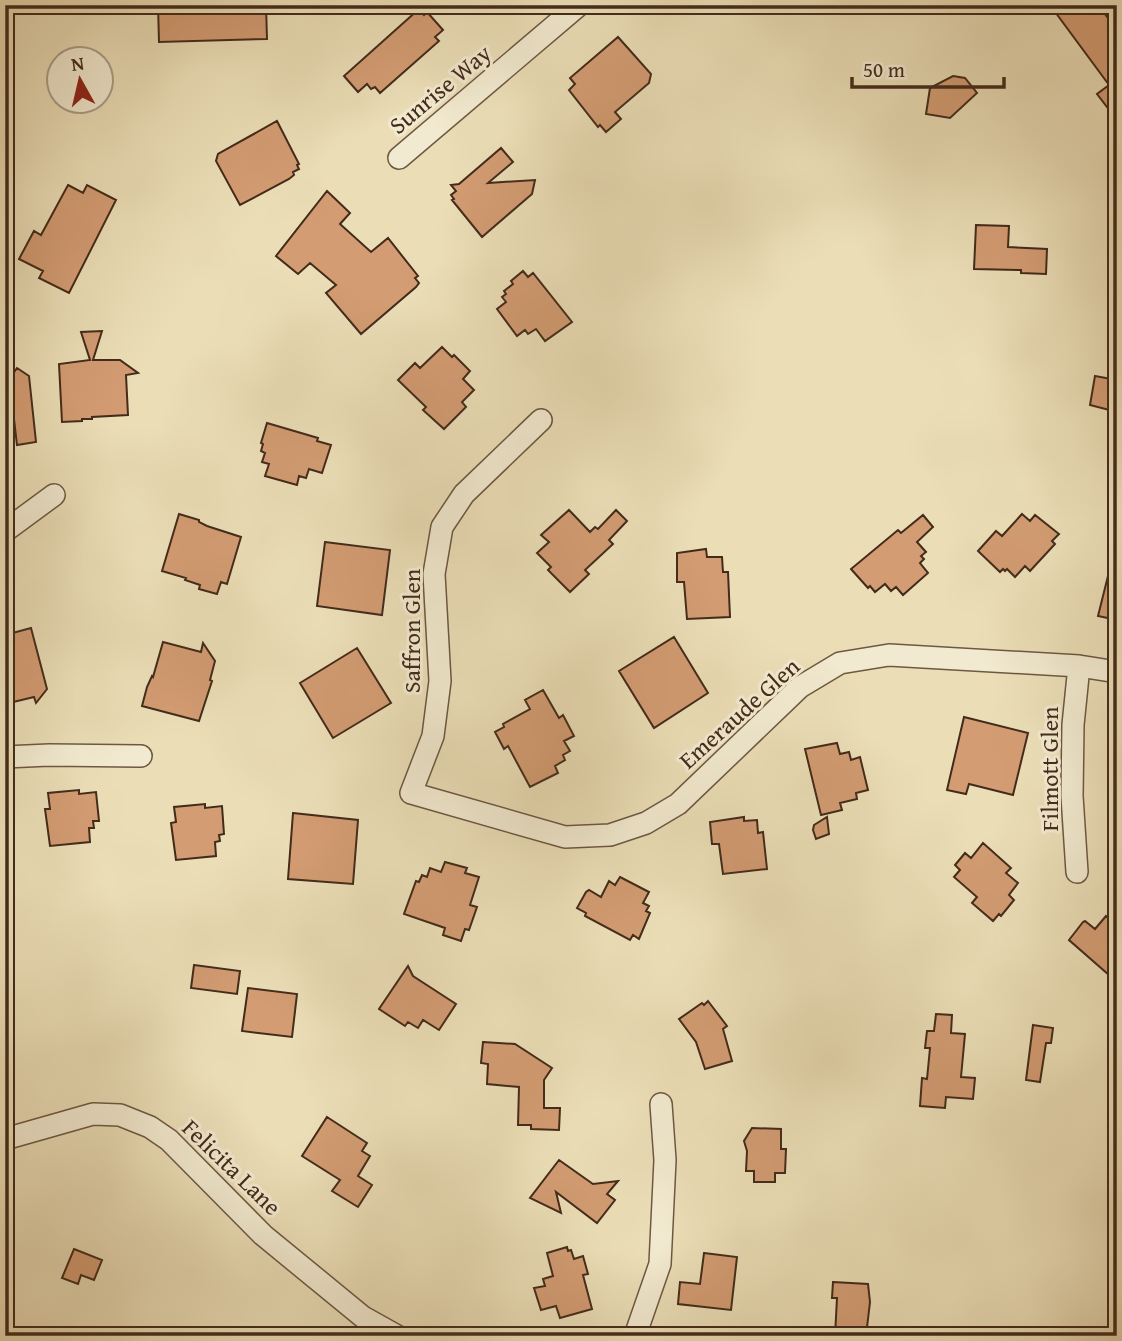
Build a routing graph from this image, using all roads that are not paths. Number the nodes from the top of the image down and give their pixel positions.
1 (579, 5) edge
2 (399, 158) dead end
3 (541, 420) dead end
4 (54, 495) dead end
5 (5, 531) edge
6 (1079, 666) junction
7 (1117, 672) edge
8 (141, 756) dead end
9 (5, 757) edge
10 (411, 793) joint
11 (1077, 872) dead end
12 (662, 1104) dead end
13 (5, 1139) edge
14 (397, 1336) edge
15 (635, 1336) edge

1 - 2 street, Sunrise Way
3 - 10 street, Saffron Glen
4 - 5 street
6 - 7 street, Emeraude Glen
6 - 10 street, Emeraude Glen
6 - 11 street, Filmott Glen
8 - 9 street
12 - 15 street
13 - 14 street, Felicita Lane

